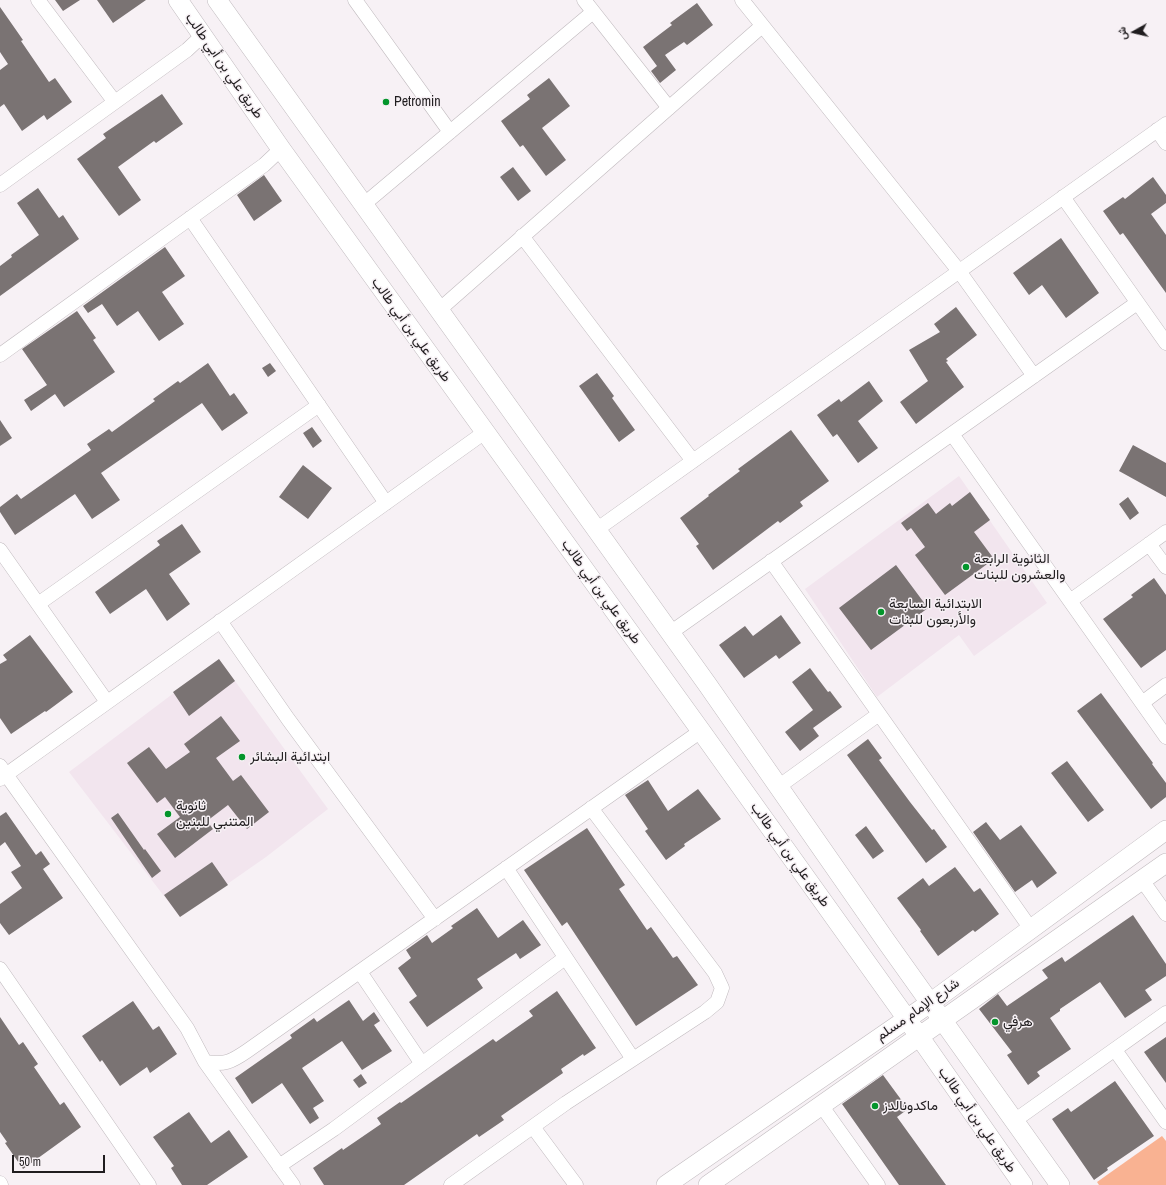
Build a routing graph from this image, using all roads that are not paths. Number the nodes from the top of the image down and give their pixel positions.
1 (38, 0) edge
2 (178, 0) edge
3 (217, 0) edge
4 (355, 0) edge
5 (584, 0) edge
6 (742, 0) edge
7 (593, 12) junction
8 (762, 26) junction
9 (203, 35) junction
10 (114, 101) junction
11 (669, 108) junction
12 (1162, 127) edge
13 (450, 132) junction
14 (1166, 143) edge
15 (281, 149) junction
16 (0, 185) edge
17 (1063, 197) junction
18 (364, 205) junction
19 (190, 218) junction
20 (522, 236) junction
21 (959, 272) junction
22 (1137, 303) junction
23 (439, 310) junction
24 (1166, 343) edge
25 (1, 352) edge
26 (1034, 376) junction
27 (319, 405) junction
28 (485, 432) junction
29 (952, 434) junction
30 (693, 461) junction
31 (386, 502) junction
32 (596, 530) junction
33 (1166, 532) edge
34 (1149, 544) junction
35 (0, 550) edge
36 (771, 561) junction
37 (1166, 567) edge
38 (1070, 601) junction
39 (38, 604) junction
40 (220, 621) junction
41 (670, 633) junction
42 (1166, 685) edge
43 (107, 702) junction
44 (1142, 703) junction
45 (879, 714) junction
46 (701, 731) junction
47 (1166, 737) edge
48 (2, 773) edge
49 (778, 787) junction
50 (591, 808) junction
51 (1166, 830) edge
52 (1166, 863) edge
53 (506, 868) junction
54 (1142, 880) junction
55 (1166, 914) edge
56 (435, 919) junction
57 (1031, 928) junction
58 (565, 958) junction
59 (0, 969) edge
60 (360, 972) junction
61 (930, 1003) junction
62 (1166, 1013) edge
63 (907, 1019) junction
64 (942, 1020) junction
65 (918, 1036) junction
66 (1115, 1050) junction
67 (632, 1059) junction
68 (205, 1062) junction
69 (422, 1064) junction
70 (821, 1105) junction
71 (1014, 1121) junction
72 (1166, 1122) edge
73 (533, 1127) junction
74 (278, 1166) junction
75 (150, 1185) edge
76 (293, 1185) edge
77 (451, 1185) edge
78 (576, 1185) edge
79 (666, 1185) edge
80 (708, 1185) edge
81 (878, 1185) edge
82 (1023, 1185) edge
83 (1060, 1185) edge

1 - 10 street
2 - 9 main road, طريق علي بن أبي طالب
3 - 18 main road, طريق علي بن أبي طالب
4 - 13 street
5 - 7 street
6 - 8 street
7 - 11 street
7 - 13 street
8 - 11 street
8 - 21 street
9 - 10 street
9 - 15 main road, طريق علي بن أبي طالب
10 - 16 street
11 - 20 street
12 - 14 street
12 - 17 street
13 - 18 street
15 - 19 street
15 - 28 main road, طريق علي بن أبي طالب
17 - 21 street
17 - 22 street
18 - 23 main road, طريق علي بن أبي طالب
19 - 25 street
19 - 27 street
20 - 23 street
20 - 30 street
21 - 26 street
21 - 30 street
22 - 24 street
22 - 26 street
23 - 32 main road, طريق علي بن أبي طالب
26 - 29 street
27 - 31 street
27 - 39 street
28 - 31 street
28 - 46 main road, طريق علي بن أبي طالب
29 - 36 street
29 - 38 street
30 - 32 street
31 - 40 street
32 - 41 main road, طريق علي بن أبي طالب
33 - 34 street
34 - 37 street
34 - 38 street
35 - 39 street
36 - 41 street
36 - 45 street
38 - 44 street
39 - 43 street
40 - 43 street
40 - 56 street
41 - 49 main road, طريق علي بن أبي طالب
42 - 44 street
43 - 48 street
44 - 47 street
45 - 49 street
45 - 57 street
46 - 50 street
46 - 63 main road, طريق علي بن أبي طالب
48 - 68 street
49 - 61 main road, طريق علي بن أبي طالب
50 - 53 street
50 - 67 street
51 - 57 main road, شارع الإمام مسلم
52 - 54 main road, شارع الإمام مسلم
53 - 56 street
53 - 58 street
54 - 55 street
54 - 64 main road, شارع الإمام مسلم
56 - 60 street
57 - 61 main road, شارع الإمام مسلم
58 - 67 street
58 - 69 street
59 - 75 street
60 - 68 street
60 - 69 street
61 - 63 main road, شارع الإمام مسلم
61 - 64 main road, طريق علي بن أبي طالب
62 - 66 street
63 - 65 main road, طريق علي بن أبي طالب
63 - 79 main road, شارع الإمام مسلم
64 - 65 main road, شارع الإمام مسلم
64 - 71 main road, طريق علي بن أبي طالب
65 - 70 main road, شارع الإمام مسلم
65 - 82 main road, طريق علي بن أبي طالب
66 - 71 street
66 - 72 street
67 - 73 street
68 - 74 street
69 - 74 street
70 - 80 main road, شارع الإمام مسلم
70 - 81 street
71 - 83 main road, طريق علي بن أبي طالب
73 - 77 street
73 - 78 street
74 - 76 street

